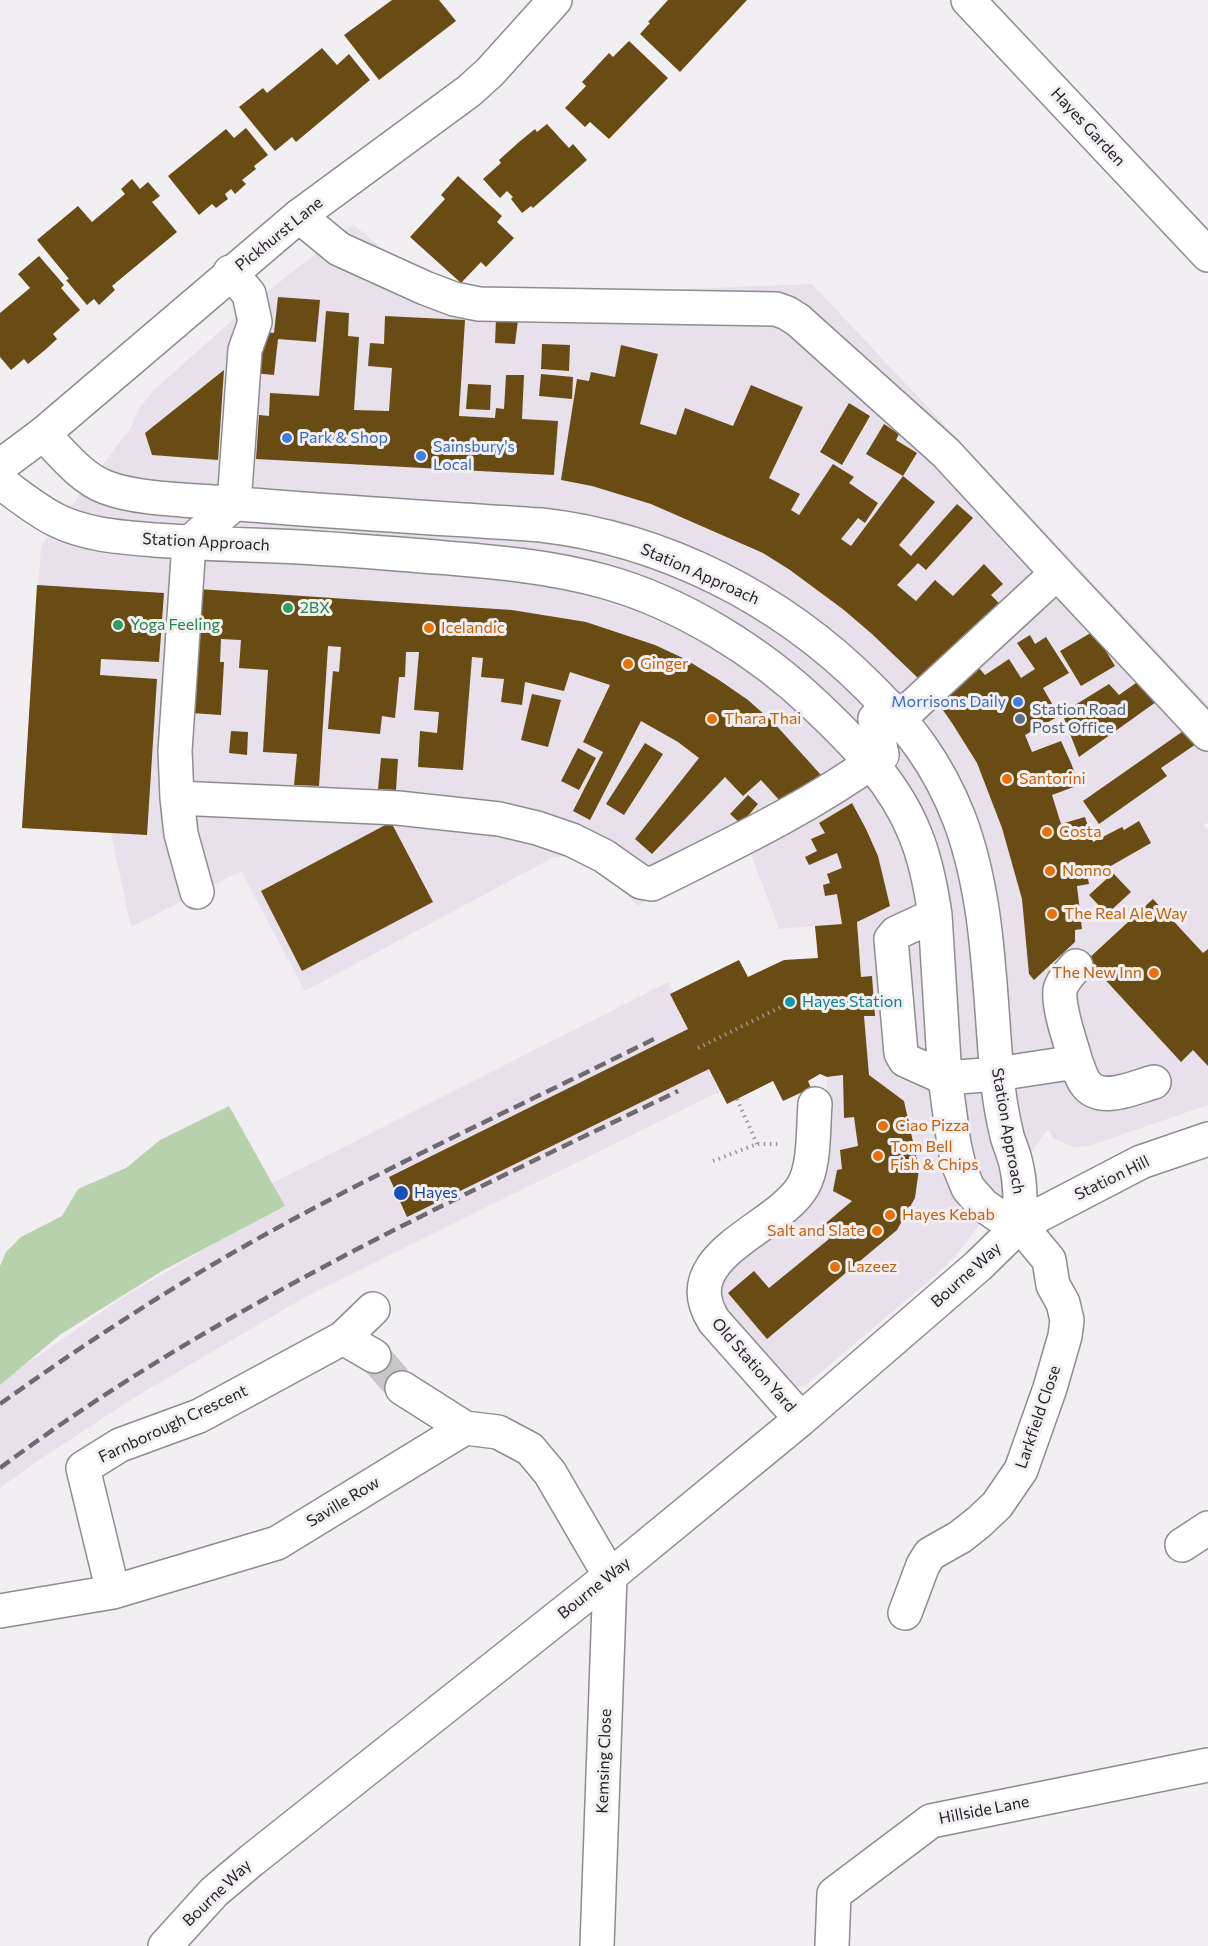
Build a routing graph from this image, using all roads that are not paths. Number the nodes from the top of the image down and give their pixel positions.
1 (555, 0) edge
2 (968, 0) edge
3 (299, 216) junction
4 (1208, 255) edge
5 (231, 272) junction
6 (43, 434) junction
7 (0, 466) edge
8 (0, 482) edge
9 (234, 504) junction
10 (189, 543) junction
11 (1057, 573) junction
12 (893, 712) junction
13 (1208, 734) edge
14 (871, 763) junction
15 (177, 798) junction
16 (197, 892) dead end
17 (935, 915) junction
18 (1076, 966) dead end
19 (1076, 1062) junction
20 (997, 1074) junction
21 (945, 1078) junction
22 (1154, 1082) dead end
23 (815, 1104) dead end
24 (1208, 1138) edge
25 (1020, 1225) junction
26 (373, 1309) dead end
27 (344, 1338) junction
28 (374, 1356) tunnel mouth
29 (402, 1388) tunnel mouth
30 (801, 1419) junction
31 (465, 1428) junction
32 (610, 1576) junction
33 (113, 1592) junction
34 (0, 1611) edge
35 (905, 1613) dead end
36 (1208, 1765) edge
37 (165, 1946) edge
38 (597, 1946) edge
39 (832, 1946) edge

1 - 3 street, Pickhurst Lane
2 - 4 street, Hayes Garden
3 - 5 street, Pickhurst Lane
3 - 11 street
5 - 6 street, Pickhurst Lane
5 - 9 street
6 - 7 street, Pickhurst Lane
6 - 9 street, Station Approach
8 - 10 street, Station Approach
9 - 10 street
9 - 12 street, Station Approach
10 - 14 street, Station Approach
10 - 15 street
11 - 12 street
11 - 13 street
12 - 14 street
12 - 20 street, Station Approach
14 - 15 street
14 - 17 street, Station Approach
15 - 16 street
17 - 21 street, Station Approach
17 - 21 street
18 - 19 street
19 - 20 street
19 - 22 street
20 - 21 street
20 - 25 street, Station Approach
21 - 25 street, Station Approach
23 - 30 street, Old Station Yard
24 - 25 street, Station Hill
25 - 30 street, Bourne Way
25 - 35 street, Larkfield Close
26 - 27 street, Farnborough Crescent
27 - 28 street
27 - 33 street, Farnborough Crescent
29 - 31 street
30 - 32 street, Bourne Way
31 - 32 street
31 - 33 street, Saville Row
32 - 37 street, Bourne Way
32 - 38 street, Kemsing Close
33 - 34 street, Saville Row
36 - 39 street, Hillside Lane

